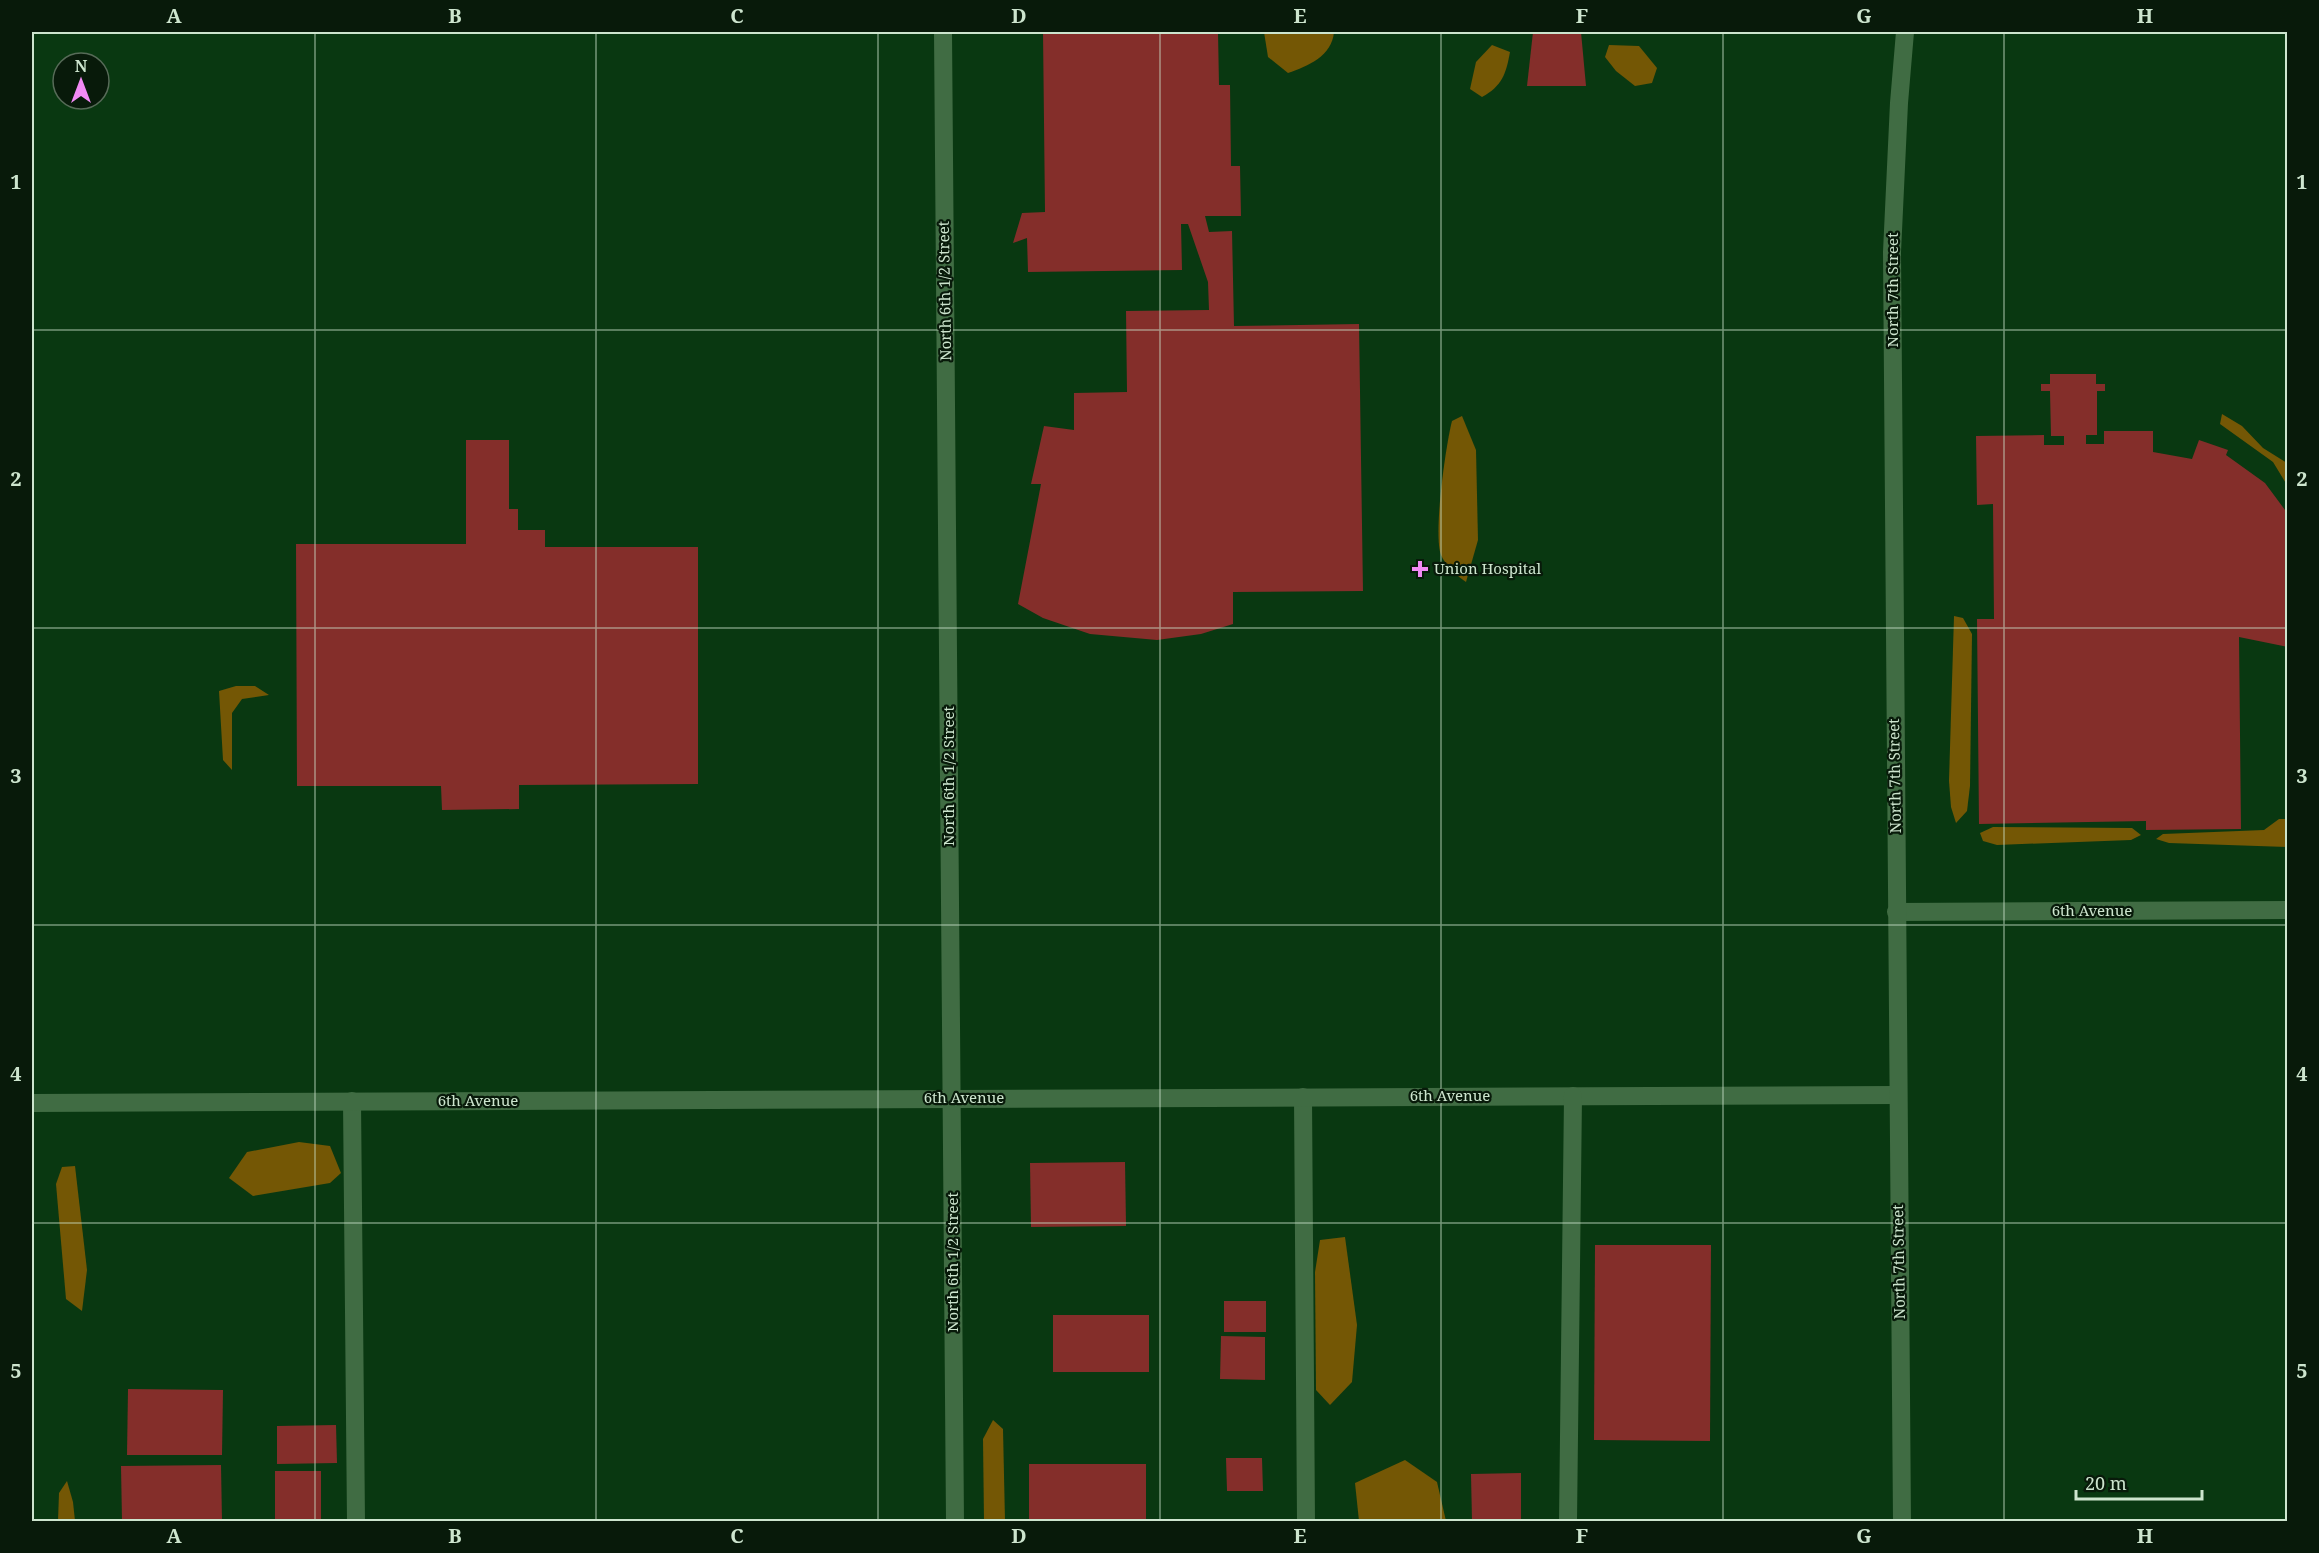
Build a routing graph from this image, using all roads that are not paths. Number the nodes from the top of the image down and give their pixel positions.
1 (943, 32) edge
2 (1905, 32) edge
3 (2288, 910) edge
4 (1896, 912) junction
5 (1897, 1095) junction
6 (1573, 1096) junction
7 (1303, 1097) junction
8 (952, 1098) junction
9 (352, 1101) junction
10 (32, 1102) edge
11 (356, 1521) edge
12 (955, 1521) edge
13 (1306, 1521) edge
14 (1568, 1521) edge
15 (1902, 1521) edge

1 - 8 street, North 6th 1/2 Street
2 - 4 street, North 7th Street
3 - 4 street, 6th Avenue
4 - 5 street, North 7th Street
5 - 6 street, 6th Avenue
5 - 15 street, North 7th Street
6 - 7 street, 6th Avenue
6 - 14 street
7 - 8 street, 6th Avenue
7 - 13 street
8 - 9 street, 6th Avenue
8 - 12 street, North 6th 1/2 Street
9 - 10 street, 6th Avenue
9 - 11 street

